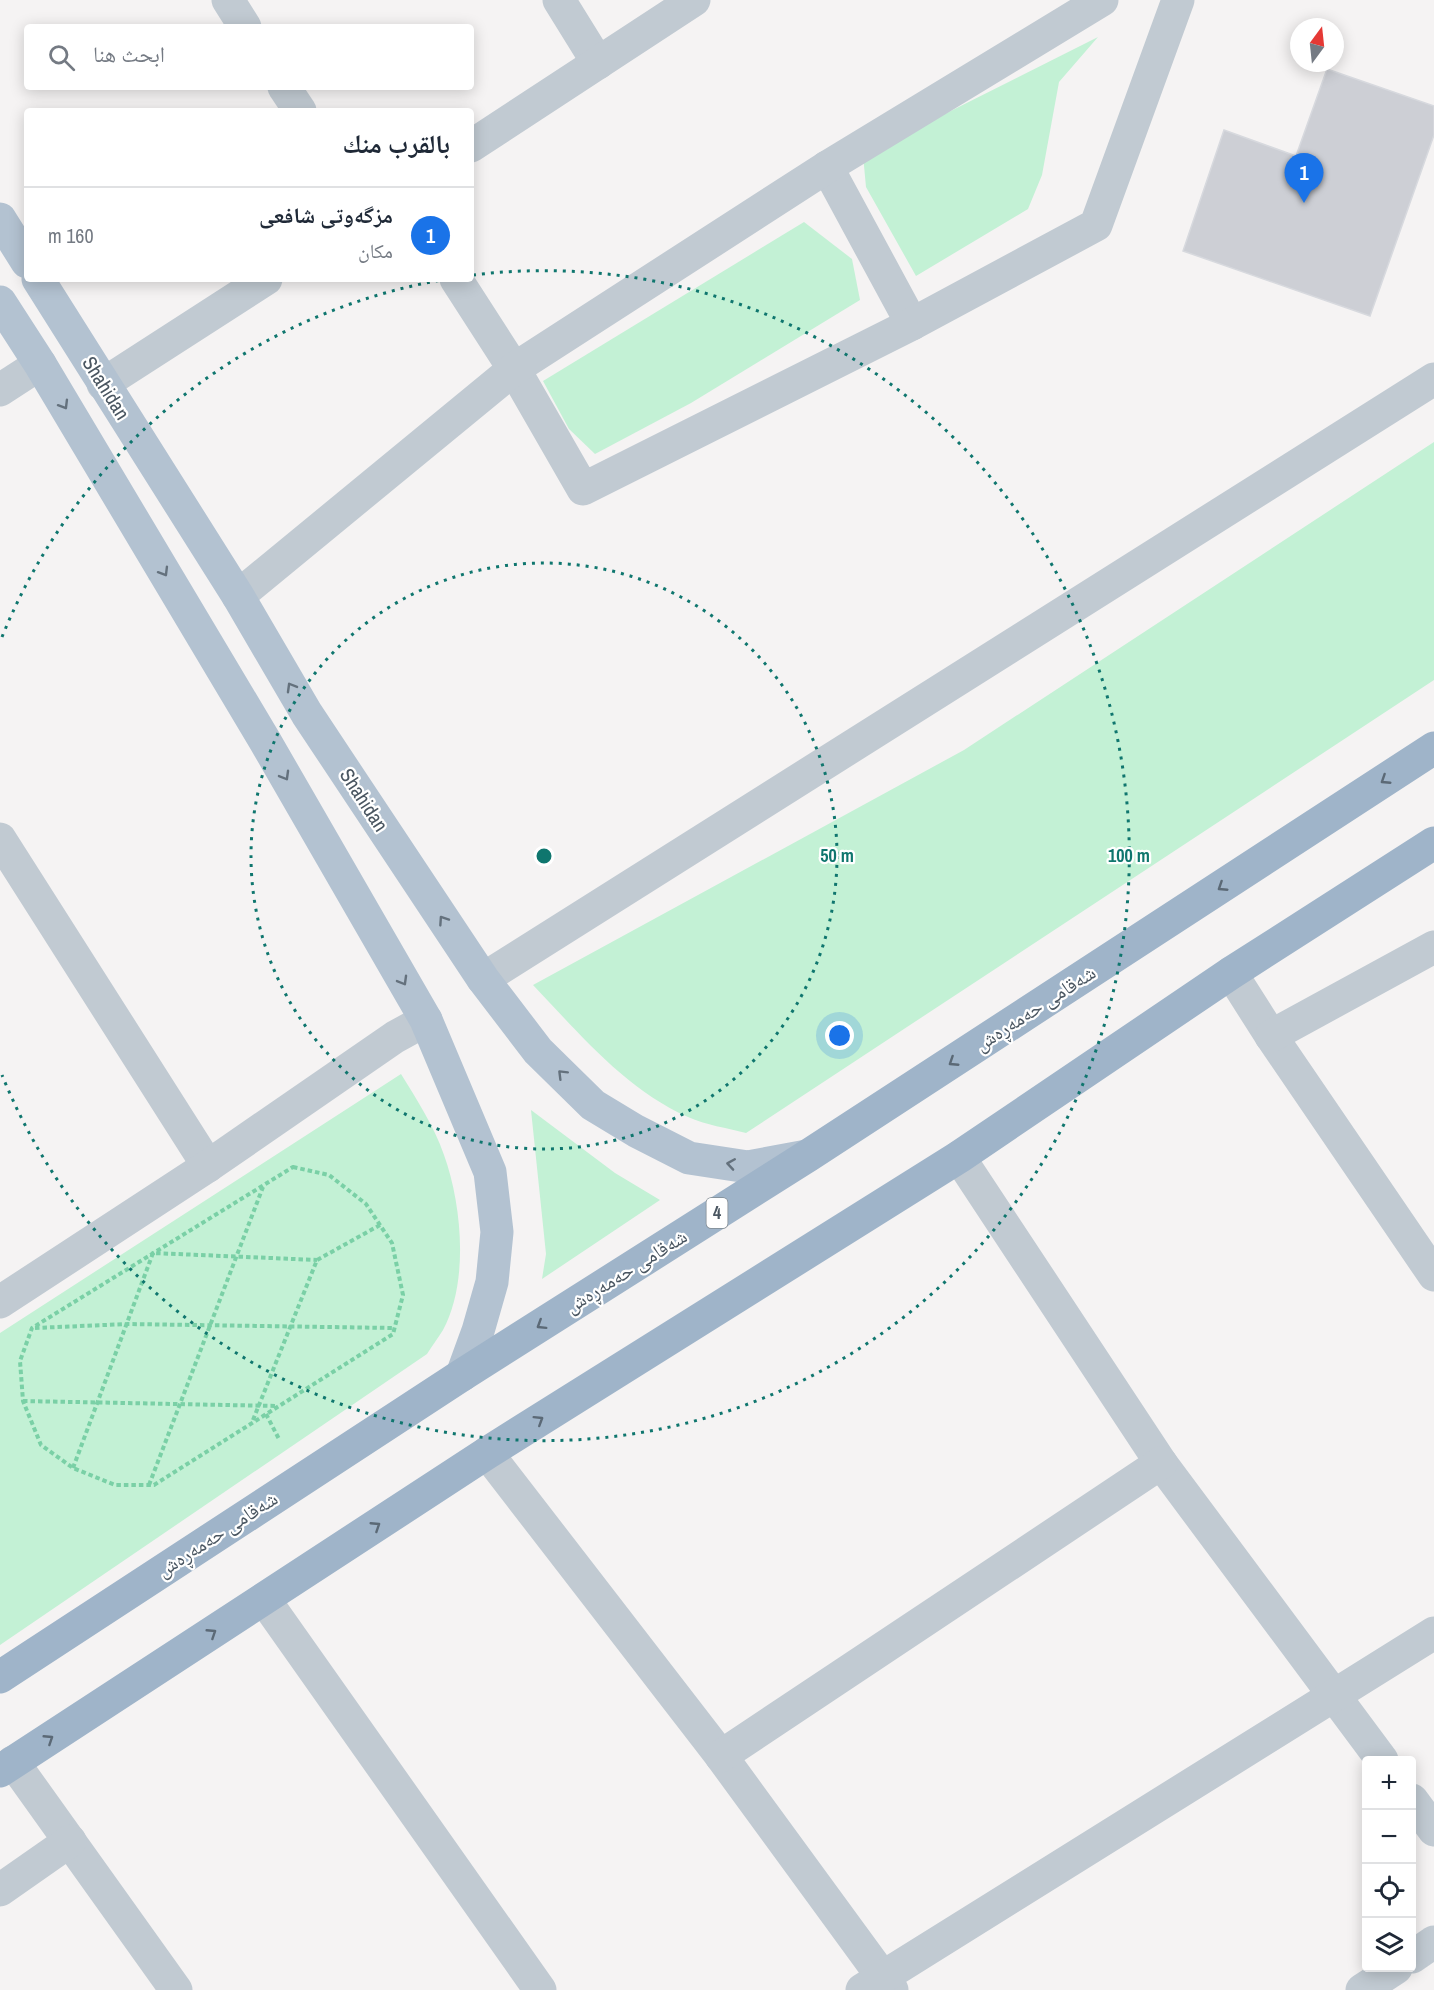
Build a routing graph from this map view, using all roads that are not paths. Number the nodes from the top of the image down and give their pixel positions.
1 (228, 0) edge
2 (559, 0) edge
3 (694, 0) edge
4 (1102, 0) edge
5 (1178, 0) edge
6 (243, 24) edge
7 (598, 63) junction
8 (286, 90) edge
9 (298, 108) edge
10 (474, 144) edge
11 (827, 167) junction
12 (0, 219) edge
13 (24, 257) edge
14 (40, 282) edge
15 (261, 282) edge
16 (458, 282) edge
17 (0, 302) edge
18 (912, 324) junction
19 (40, 364) junction
20 (514, 369) junction
21 (1434, 379) edge
22 (103, 384) junction
23 (0, 390) edge
24 (238, 596) junction
25 (307, 714) junction
26 (265, 741) junction
27 (1434, 748) edge
28 (0, 839) edge
29 (1434, 843) edge
30 (1434, 947) edge
31 (1231, 973) junction
32 (483, 979) junction
33 (426, 1020) junction
34 (1271, 1036) junction
35 (809, 1155) junction
36 (959, 1157) junction
37 (207, 1166) junction
38 (1434, 1275) edge
39 (0, 1302) edge
40 (462, 1375) junction
41 (487, 1454) junction
42 (1161, 1463) junction
43 (264, 1599) junction
44 (1434, 1633) edge
45 (0, 1677) edge
46 (1334, 1695) junction
47 (721, 1756) junction
48 (1378, 1756) edge
49 (7, 1767) edge
50 (1416, 1805) edge
51 (1434, 1830) edge
52 (69, 1841) junction
53 (0, 1890) edge
54 (1434, 1942) edge
55 (1416, 1954) edge
56 (1390, 1972) edge
57 (879, 1986) edge
58 (176, 1990) edge
59 (540, 1990) edge
60 (1362, 1990) edge

1 - 6 street
2 - 7 street
3 - 7 street
4 - 11 street
5 - 18 street
7 - 10 street
8 - 9 street
11 - 18 street
11 - 20 street
12 - 13 main road
14 - 22 main road, Shahidan
15 - 22 street
16 - 20 street
17 - 19 main road
18 - 20 street
19 - 23 street
19 -> 26 main road
20 - 24 street
21 - 32 street
22 - 24 main road, Shahidan
25 -> 24 main road, Shahidan
25 - 26 main road
32 -> 25 main road, Shahidan
26 -> 33 main road
27 -> 35 highway, شەقامی حەمەڕەش / 4
28 - 37 street
29 - 31 highway
30 - 34 street
31 - 34 street
31 - 36 highway
35 -> 32 main road, Shahidan
33 - 37 street
33 - 40 main road
34 - 38 street
35 -> 40 highway, شەقامی حەمەڕەش / 4
41 -> 36 highway
36 - 42 street
37 - 39 street
40 - 45 highway, شەقامی حەمەڕەش / 4
43 -> 41 highway
41 - 47 street
42 - 46 street
42 - 47 street
49 -> 43 highway
43 - 59 street
44 - 46 street
46 - 48 street
46 - 57 street
47 - 57 street
49 - 52 street
50 - 51 street
52 - 53 street
52 - 58 street
54 - 55 street
56 - 60 street

